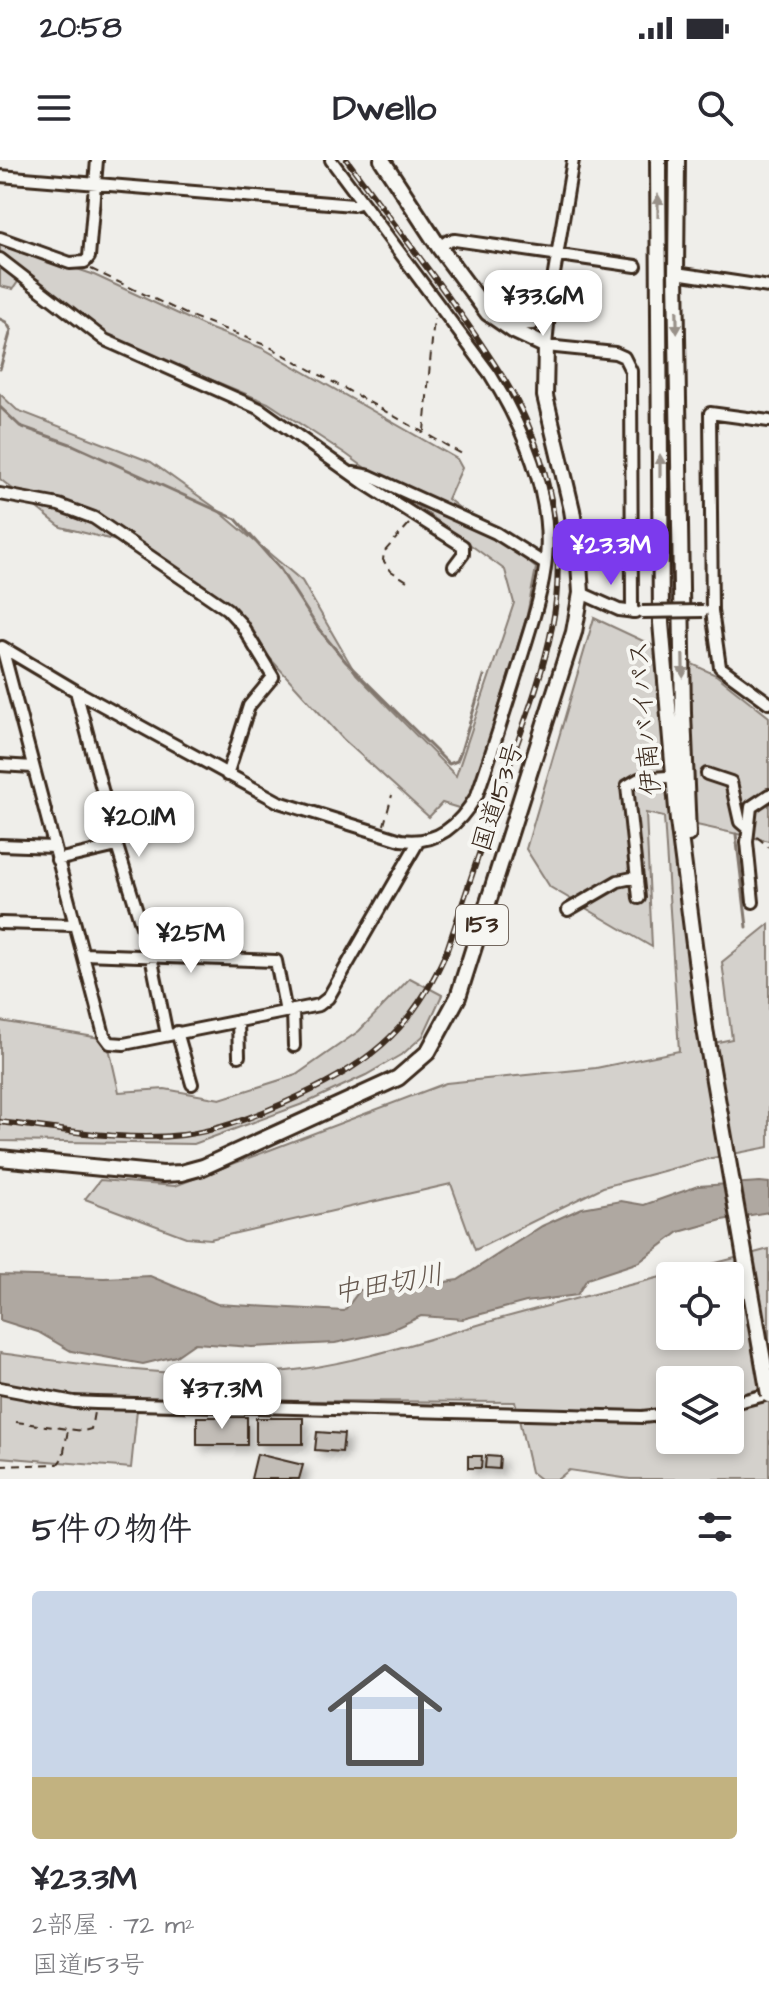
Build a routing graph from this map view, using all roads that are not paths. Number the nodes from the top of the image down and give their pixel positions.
1 (97, 160) edge
2 (331, 160) edge
3 (382, 160) edge
4 (573, 160) edge
5 (658, 160) edge
6 (677, 160) edge
7 (0, 176) edge
8 (95, 184) junction
9 (362, 202) junction
10 (0, 238) edge
11 (439, 247) junction
12 (557, 254) junction
13 (0, 259) edge
14 (636, 266) dead end
15 (676, 273) junction
16 (769, 287) edge
17 (551, 292) junction
18 (500, 323) junction
19 (546, 346) junction
20 (769, 421) edge
21 (350, 472) junction
22 (0, 494) edge
23 (545, 564) junction
24 (454, 566) dead end
25 (581, 593) junction
26 (707, 611) junction
27 (637, 612) junction
28 (1, 644) edge
29 (5, 682) edge
30 (76, 691) junction
31 (769, 703) edge
32 (0, 765) edge
33 (33, 767) junction
34 (707, 774) dead end
35 (227, 775) junction
36 (667, 777) dead end
37 (769, 795) edge
38 (747, 828) junction
39 (418, 842) junction
40 (0, 845) edge
41 (117, 846) junction
42 (54, 847) junction
43 (57, 860) junction
44 (637, 877) junction
45 (639, 898) dead end
46 (753, 902) dead end
47 (568, 910) dead end
48 (0, 923) edge
49 (74, 925) junction
50 (694, 934) junction
51 (83, 954) junction
52 (151, 956) junction
53 (290, 1011) junction
54 (238, 1021) junction
55 (172, 1034) junction
56 (294, 1046) dead end
57 (239, 1056) dead end
58 (192, 1084) dead end
59 (0, 1158) edge
60 (0, 1388) edge
61 (769, 1395) edge
62 (744, 1401) edge
63 (656, 1416) edge

1 - 8 street
2 - 9 street
3 - 11 highway
4 - 12 street
50 -> 5 highway, 伊南バイパス
6 - 15 highway, 伊南バイパス
7 - 8 street
8 - 9 street
8 - 10 street
9 - 23 street
11 - 12 street
11 - 18 highway
12 - 14 street
12 - 17 street
13 - 21 street
15 - 16 street
15 -> 50 highway, 伊南バイパス
17 - 18 street
17 - 19 street
18 - 19 highway
19 - 25 highway, 国道153号 / 153
19 - 27 street
20 - 26 street
21 - 23 street
21 - 24 street
22 - 35 street
23 - 39 street
25 - 27 street
25 - 59 highway, 国道153号 / 153
26 - 27 street, bridge
26 - 31 street
28 - 29 street
28 - 30 street
29 - 33 street
30 - 35 street
30 - 41 street
32 - 33 street
33 - 42 street
34 - 38 street
35 - 39 street
36 - 44 street
37 - 38 street
38 - 46 street
39 - 53 street
40 - 42 street
41 - 43 street
41 - 52 street
42 - 43 street
43 - 49 street
44 - 45 street
44 - 47 street
48 - 49 street
49 - 51 street
50 - 61 highway, 伊南バイパス, bridge
51 - 52 street
51 - 55 street
52 - 53 street
52 - 55 street
53 - 54 street
53 - 56 street
54 - 55 street
54 - 57 street
55 - 58 street
60 - 63 street
61 - 62 street

